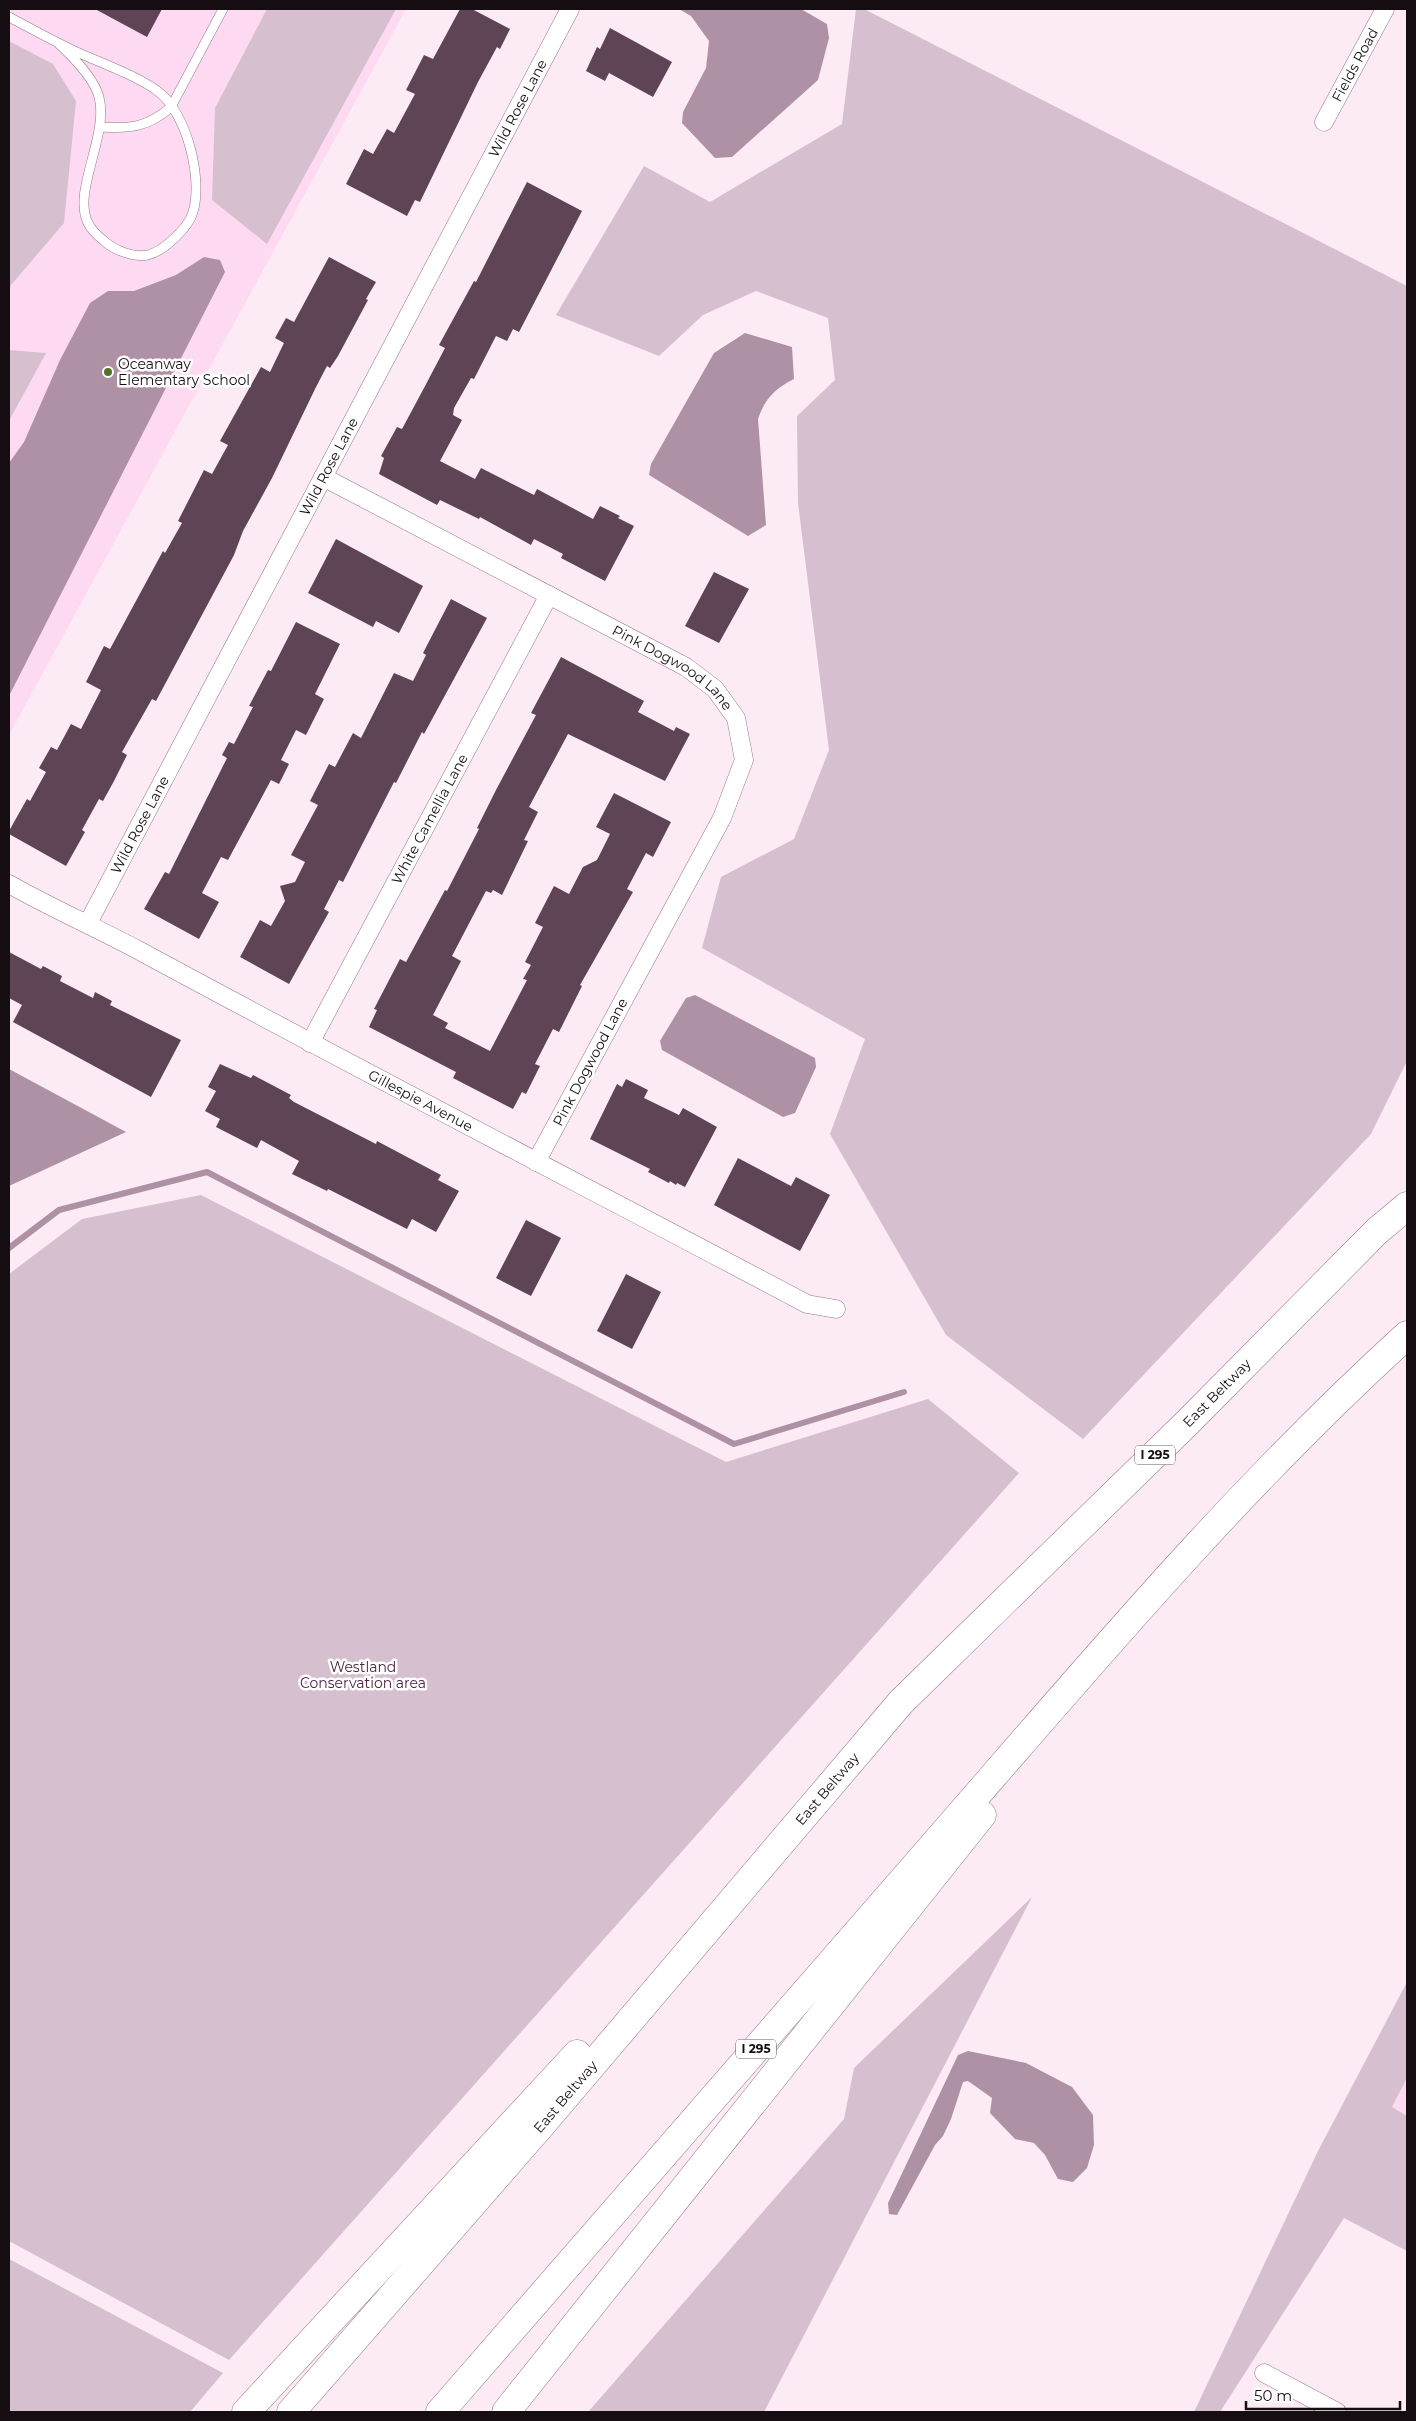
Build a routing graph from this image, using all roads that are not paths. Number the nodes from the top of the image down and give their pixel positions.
1 (223, 9) edge
2 (570, 9) edge
3 (1385, 9) edge
4 (9, 16) edge
5 (59, 44) junction
6 (171, 107) junction
7 (1324, 122) dead end
8 (102, 127) junction
9 (323, 477) junction
10 (549, 595) junction
11 (9, 884) edge
12 (88, 923) junction
13 (310, 1043) junction
14 (536, 1162) junction
15 (1407, 1206) edge
16 (836, 1309) dead end
17 (1407, 1335) edge
18 (1072, 1685) junction
19 (901, 1702) junction
20 (1264, 2373) dead end
21 (246, 2412) edge
22 (291, 2412) edge
23 (440, 2412) edge
24 (506, 2412) edge
25 (1337, 2412) edge

1 - 6 lane
2 - 9 street, Wild Rose Lane
3 - 7 street, Fields Road
4 - 5 lane
5 - 6 lane
5 - 8 lane
6 - 8 lane
6 - 8 lane
9 - 10 street, Pink Dogwood Lane
9 - 12 street, Wild Rose Lane
10 - 13 street, White Camellia Lane
10 - 14 street, Pink Dogwood Lane
11 - 12 street, Gillespie Avenue
12 - 13 street, Gillespie Avenue
13 - 14 street, Gillespie Avenue
14 - 16 street, Gillespie Avenue
15 - 19 highway, East Beltway / I 295
17 - 18 highway, I 295
18 - 23 highway, I 295
18 - 24 highway
19 - 21 highway
19 - 22 highway, East Beltway / I 295
20 - 25 street

